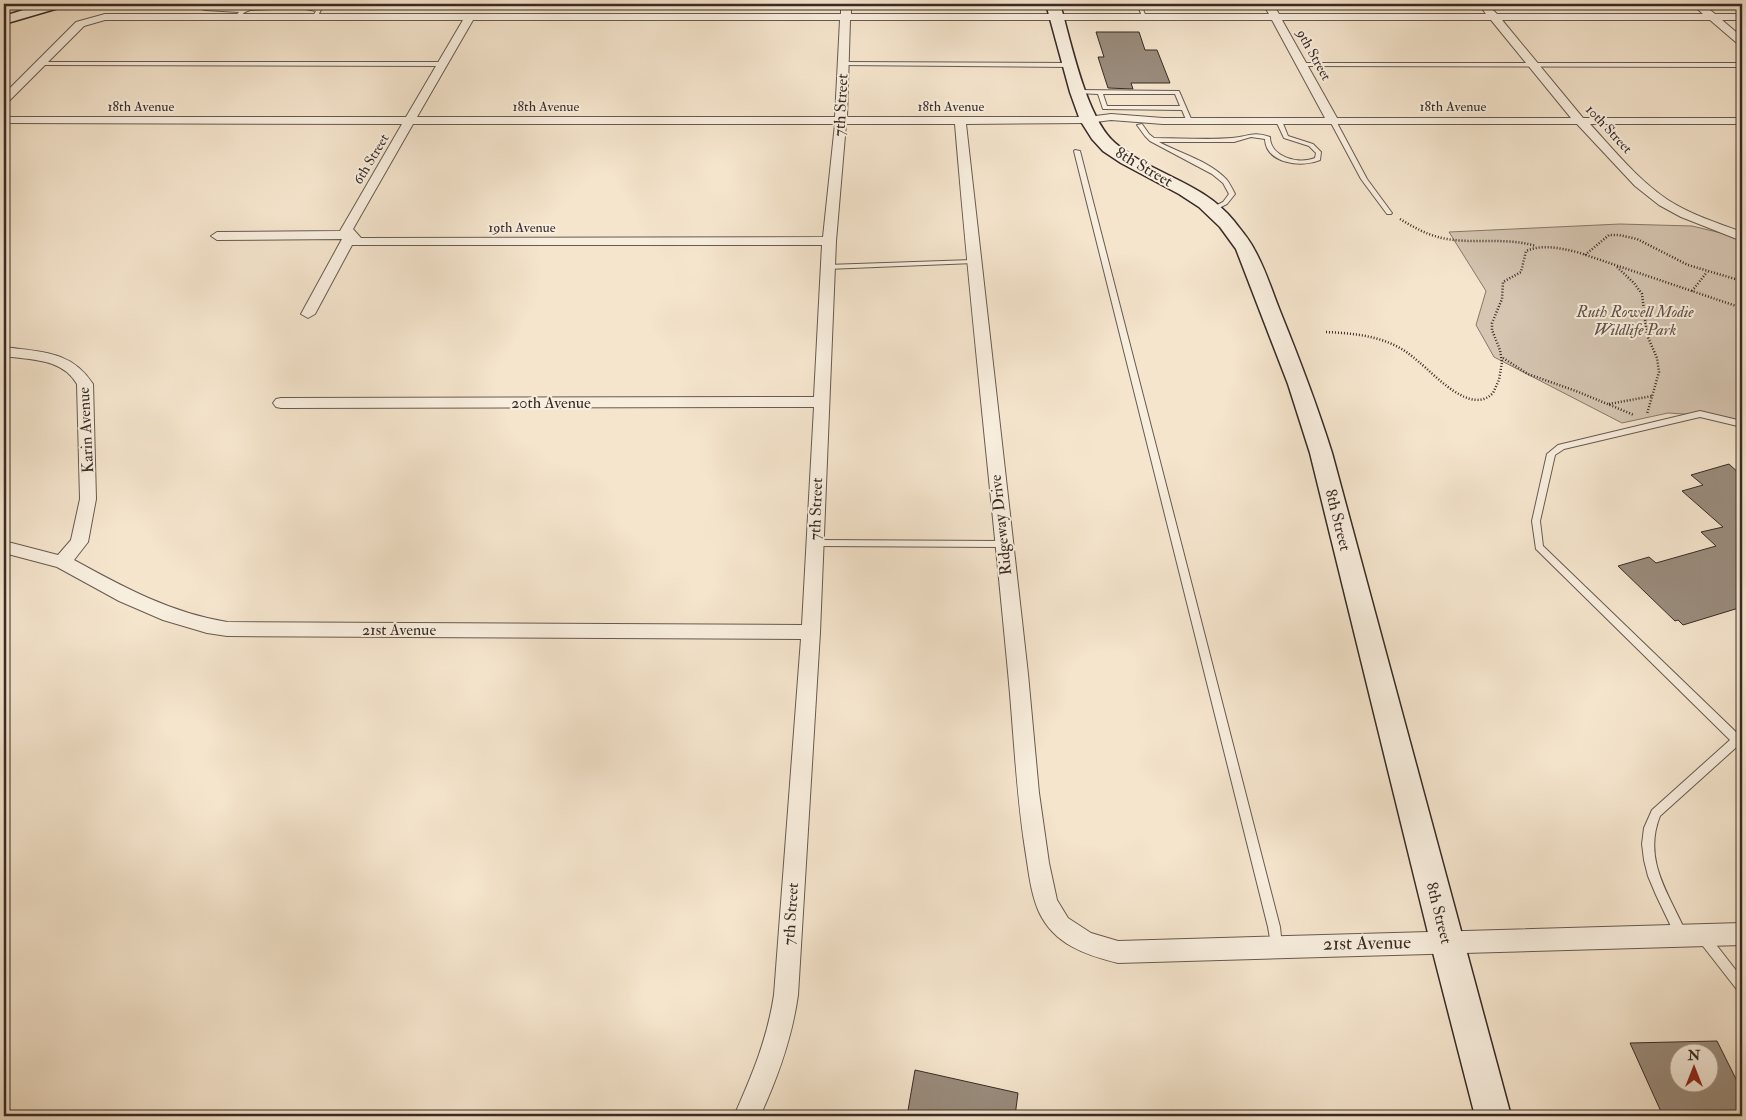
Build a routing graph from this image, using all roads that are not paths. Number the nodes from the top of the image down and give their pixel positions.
1 (57, 4) edge
2 (203, 4) edge
3 (1139, 4) edge
4 (1268, 4) edge
5 (1483, 4) edge
6 (1697, 4) edge
7 (1055, 10) edge
8 (846, 11) edge
9 (239, 14) junction
10 (1144, 16) junction
11 (1494, 16) junction
12 (1275, 17) junction
13 (1713, 17) junction
14 (1742, 17) edge
15 (469, 18) junction
16 (4, 20) edge
17 (1742, 42) edge
18 (41, 64) junction
19 (442, 64) junction
20 (843, 64) junction
21 (1534, 64) junction
22 (1070, 65) junction
23 (1302, 65) junction
24 (1742, 65) edge
25 (1089, 92) junction
26 (4, 100) edge
27 (1183, 108) junction
28 (4, 120) edge
29 (1088, 120) junction
30 (1163, 120) junction
31 (1189, 120) junction
32 (411, 121) junction
33 (841, 121) junction
34 (960, 121) junction
35 (1279, 121) junction
36 (1333, 121) junction
37 (1580, 121) junction
38 (1742, 121) edge
39 (1140, 125) junction
40 (1286, 137) junction
41 (1268, 138) junction
42 (1152, 140) junction
43 (1077, 151) dead end
44 (1214, 210) junction
45 (1389, 213) road end
46 (351, 235) junction
47 (217, 236) dead end
48 (1742, 237) edge
49 (828, 241) junction
50 (972, 262) junction
51 (827, 267) junction
52 (308, 314) dead end
53 (4, 352) edge
54 (820, 402) junction
55 (281, 404) dead end
56 (1742, 424) edge
57 (815, 543) junction
58 (1003, 544) junction
59 (4, 547) edge
60 (62, 562) junction
61 (811, 632) junction
62 (1740, 737) edge
63 (1060, 925) joint
64 (1742, 934) edge
65 (1691, 935) junction
66 (1446, 941) junction
67 (1276, 946) junction
68 (1742, 988) edge
69 (747, 1116) edge
70 (1493, 1116) edge

1 - 16 main road
2 - 9 lane
3 - 10 lane
4 - 12 street, 9th Street
5 - 11 street, 10th Street
6 - 13 street
7 - 8 street
7 - 10 street
7 - 22 main road, 8th Street
8 - 15 street
8 - 20 street, 7th Street
9 - 15 street
9 - 18 street
10 - 12 street
11 - 12 street
11 - 13 street
11 - 21 street, 10th Street
12 - 23 street, 9th Street
13 - 14 street
13 - 17 street
15 - 19 street, 6th Street
18 - 19 lane
18 - 26 street
19 - 32 street, 6th Street
20 - 22 lane
20 - 33 street, 7th Street
21 - 23 lane
21 - 24 lane
21 - 37 street, 10th Street
22 - 25 main road, 8th Street
23 - 36 street, 9th Street
25 - 27 lane
25 - 27 lane
25 - 29 main road, 8th Street
27 - 31 lane
28 - 32 street, 18th Avenue
29 - 30 street, 18th Avenue
29 - 34 street, 18th Avenue
29 - 39 street, 18th Avenue
29 - 44 main road, 8th Street
30 - 31 street, 18th Avenue
30 - 39 street, 18th Avenue
31 - 35 street, 18th Avenue
32 - 33 street, 18th Avenue
32 - 46 street, 6th Street
33 - 34 street, 18th Avenue
33 - 49 street, 7th Street
34 - 50 street, Ridgeway Drive
35 - 36 street, 18th Avenue
35 - 40 lane
36 - 37 street, 18th Avenue
36 - 45 lane
37 - 38 street, 18th Avenue
37 - 48 street, 10th Street
39 - 42 lane
40 - 41 lane
40 - 41 lane
41 - 42 lane
42 - 44 lane
43 - 67 lane
44 - 66 main road, 8th Street
46 - 47 street, 19th Avenue
46 - 49 street, 19th Avenue
46 - 52 street, 6th Street
49 - 51 street, 7th Street
50 - 51 lane
50 - 58 street, Ridgeway Drive
51 - 54 street, 7th Street
53 - 60 street, Karin Avenue
54 - 55 street, 20th Avenue
54 - 57 street, 7th Street
56 - 62 lane
57 - 58 lane
57 - 61 street, 7th Street
58 - 63 street, Ridgeway Drive
59 - 60 street, 21st Avenue
60 - 61 street, 21st Avenue
61 - 69 street, 7th Street
62 - 65 lane
63 - 67 street, 21st Avenue
64 - 65 street, 21st Avenue
65 - 66 street, 21st Avenue
65 - 68 lane
66 - 67 street, 21st Avenue
66 - 70 main road, 8th Street

